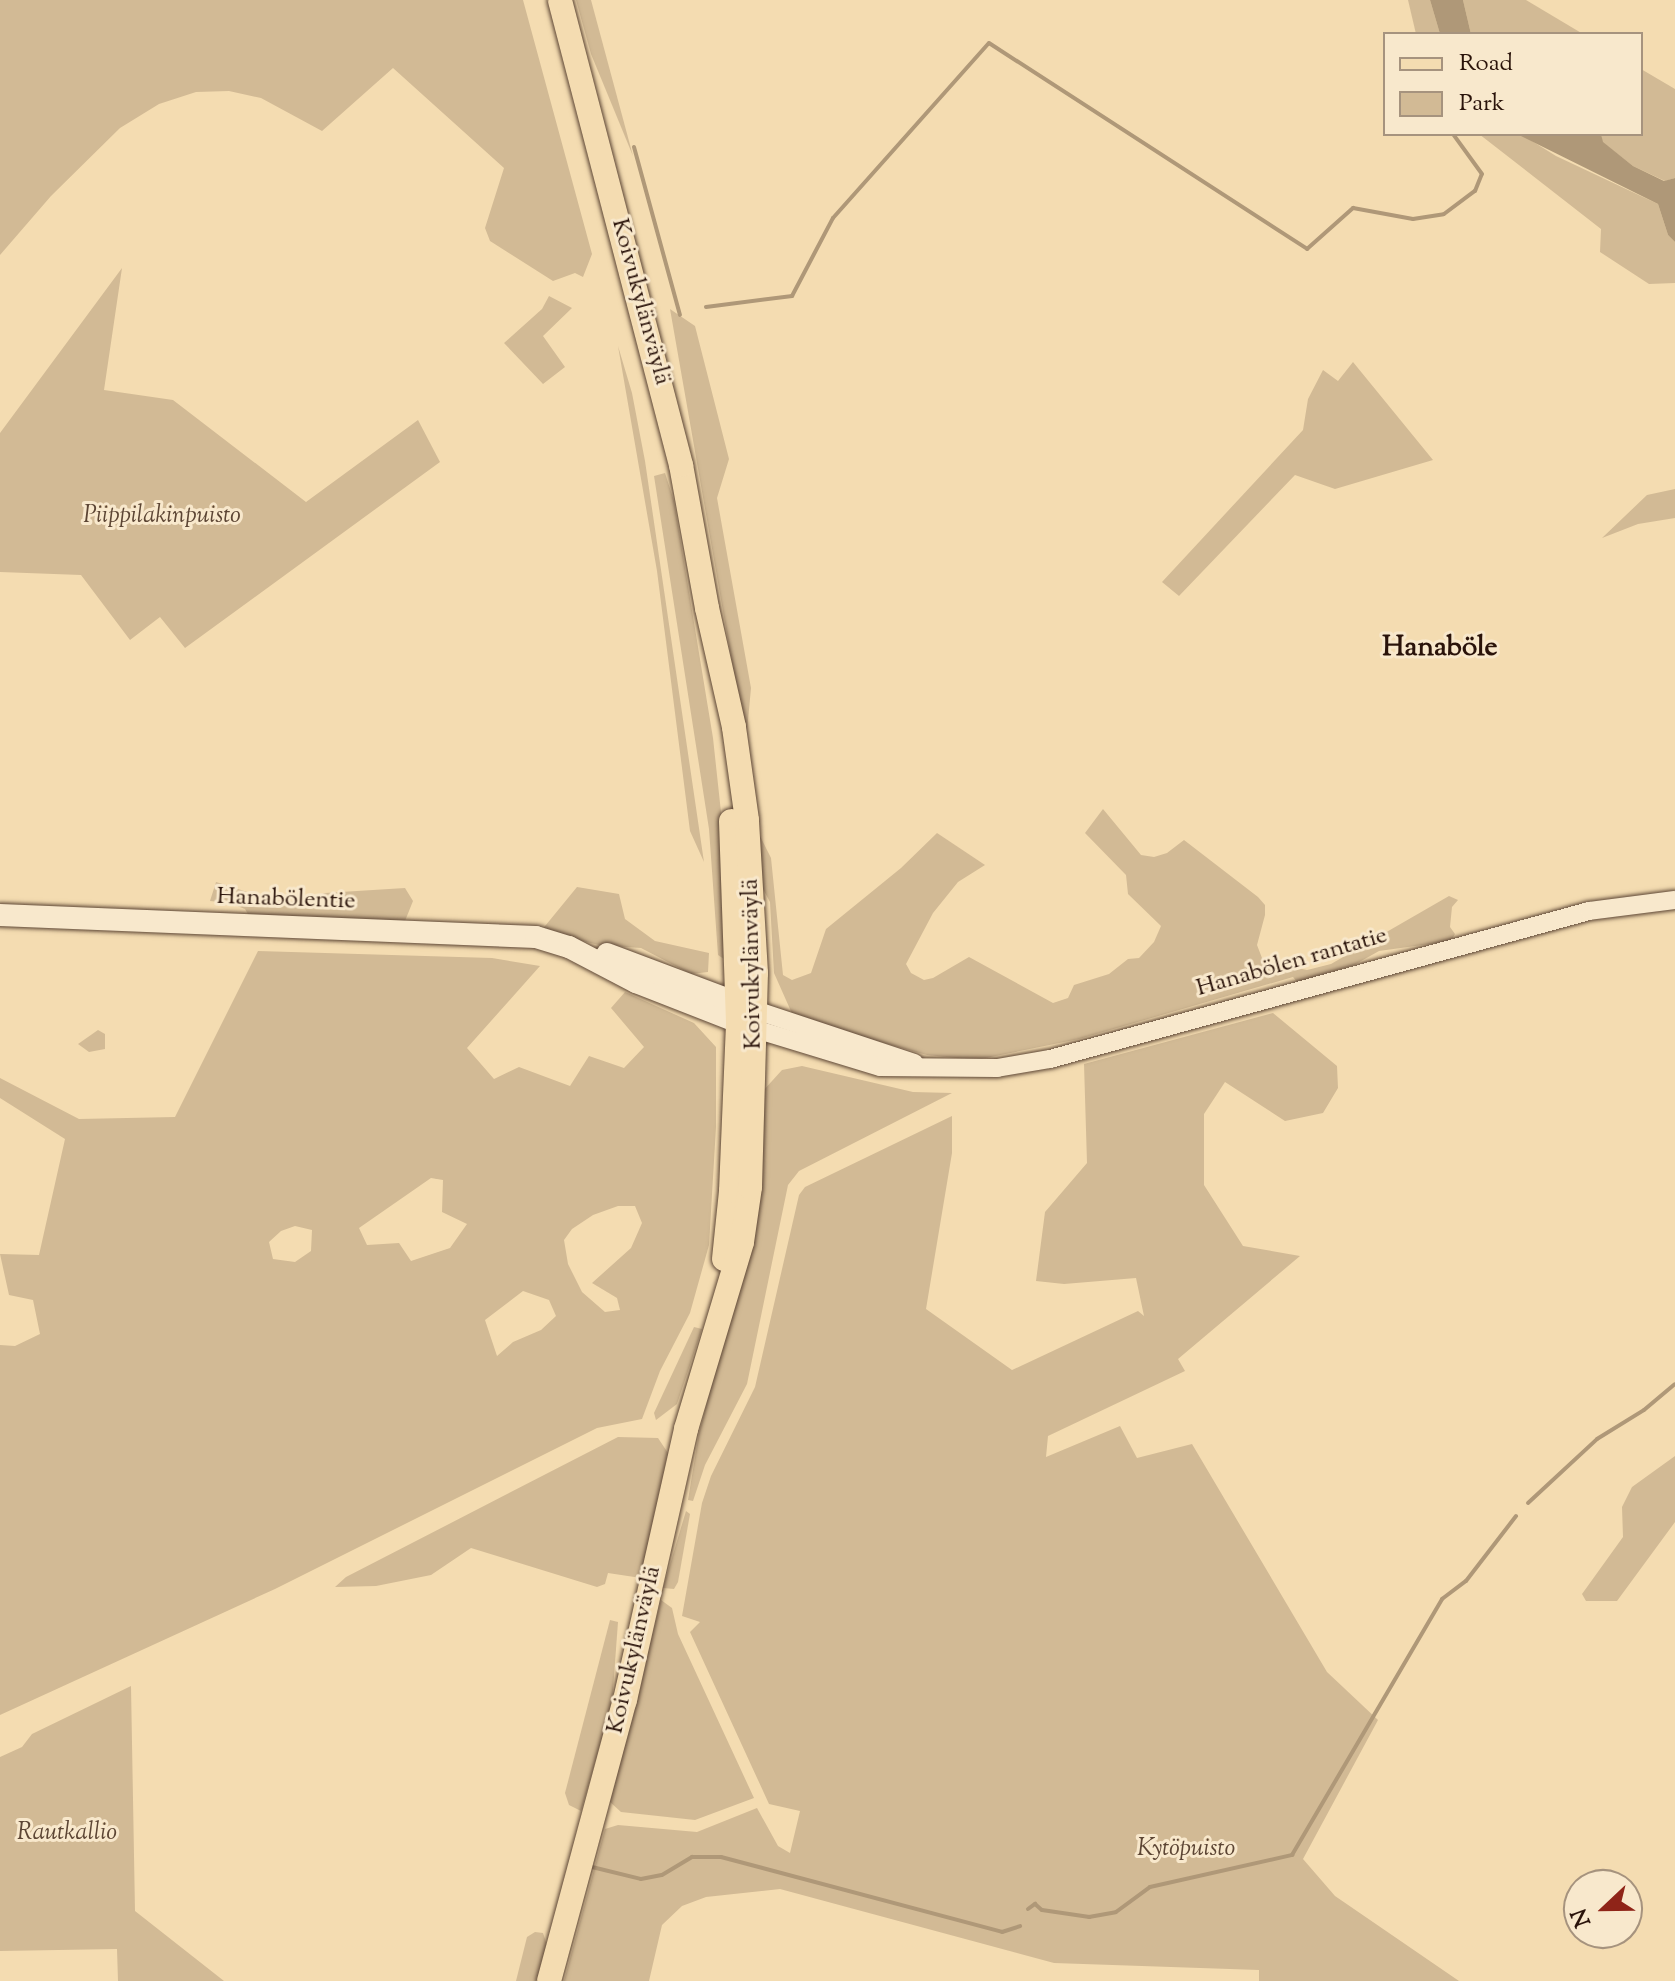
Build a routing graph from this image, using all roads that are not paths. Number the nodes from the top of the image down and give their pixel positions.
1 (560, 0) edge
2 (1675, 900) edge
3 (0, 915) edge
4 (747, 1016) junction
5 (549, 1981) edge

1 - 4 main road, Koivukylänväylä
2 - 4 street, Hanabölen rantatie
3 - 4 main road, Hanabölentie
4 - 5 main road, Koivukylänväylä

